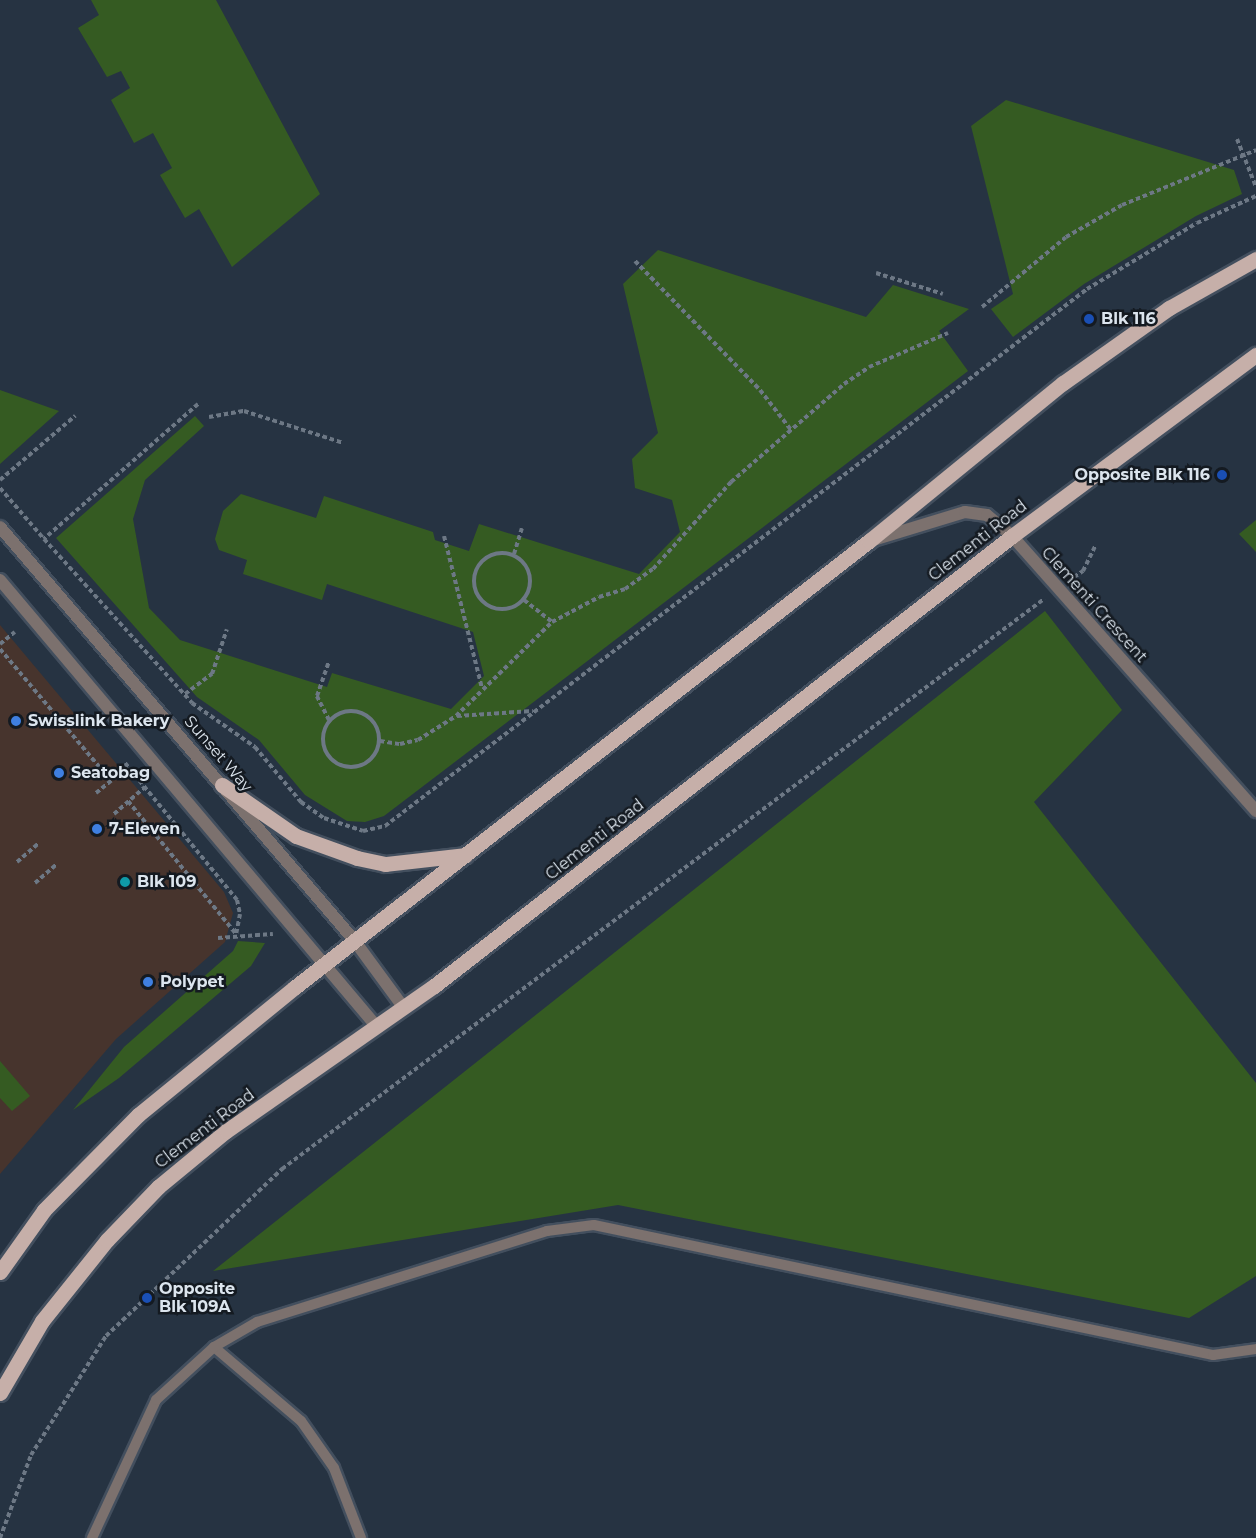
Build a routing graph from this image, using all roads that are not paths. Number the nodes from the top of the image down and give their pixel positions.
1 (1256, 259) edge
2 (1256, 355) edge
3 (0, 527) edge
4 (1012, 536) junction
5 (869, 541) junction
6 (0, 580) edge
7 (222, 785) junction
8 (1256, 811) edge
9 (466, 855) junction
10 (354, 940) junction
11 (324, 964) junction
12 (404, 1008) junction
13 (377, 1027) junction
14 (0, 1272) edge
15 (214, 1347) junction
16 (1256, 1349) edge
17 (0, 1394) edge
18 (92, 1538) edge
19 (361, 1538) edge

1 - 5 main road
2 - 4 main road, Clementi Road
3 - 7 street, Sunset Way
4 - 5 street, Clementi Crescent
4 - 8 street, Clementi Crescent
4 - 12 main road, Clementi Road
5 - 9 main road
6 - 11 street
7 - 9 main road
7 - 10 street, Sunset Way
9 - 10 main road
10 - 11 main road
10 - 12 street, Sunset Way
11 - 13 street
11 - 14 main road
12 - 13 main road, Clementi Road
13 - 17 main road, Clementi Road
15 - 16 lane
15 - 18 lane
15 - 19 lane

